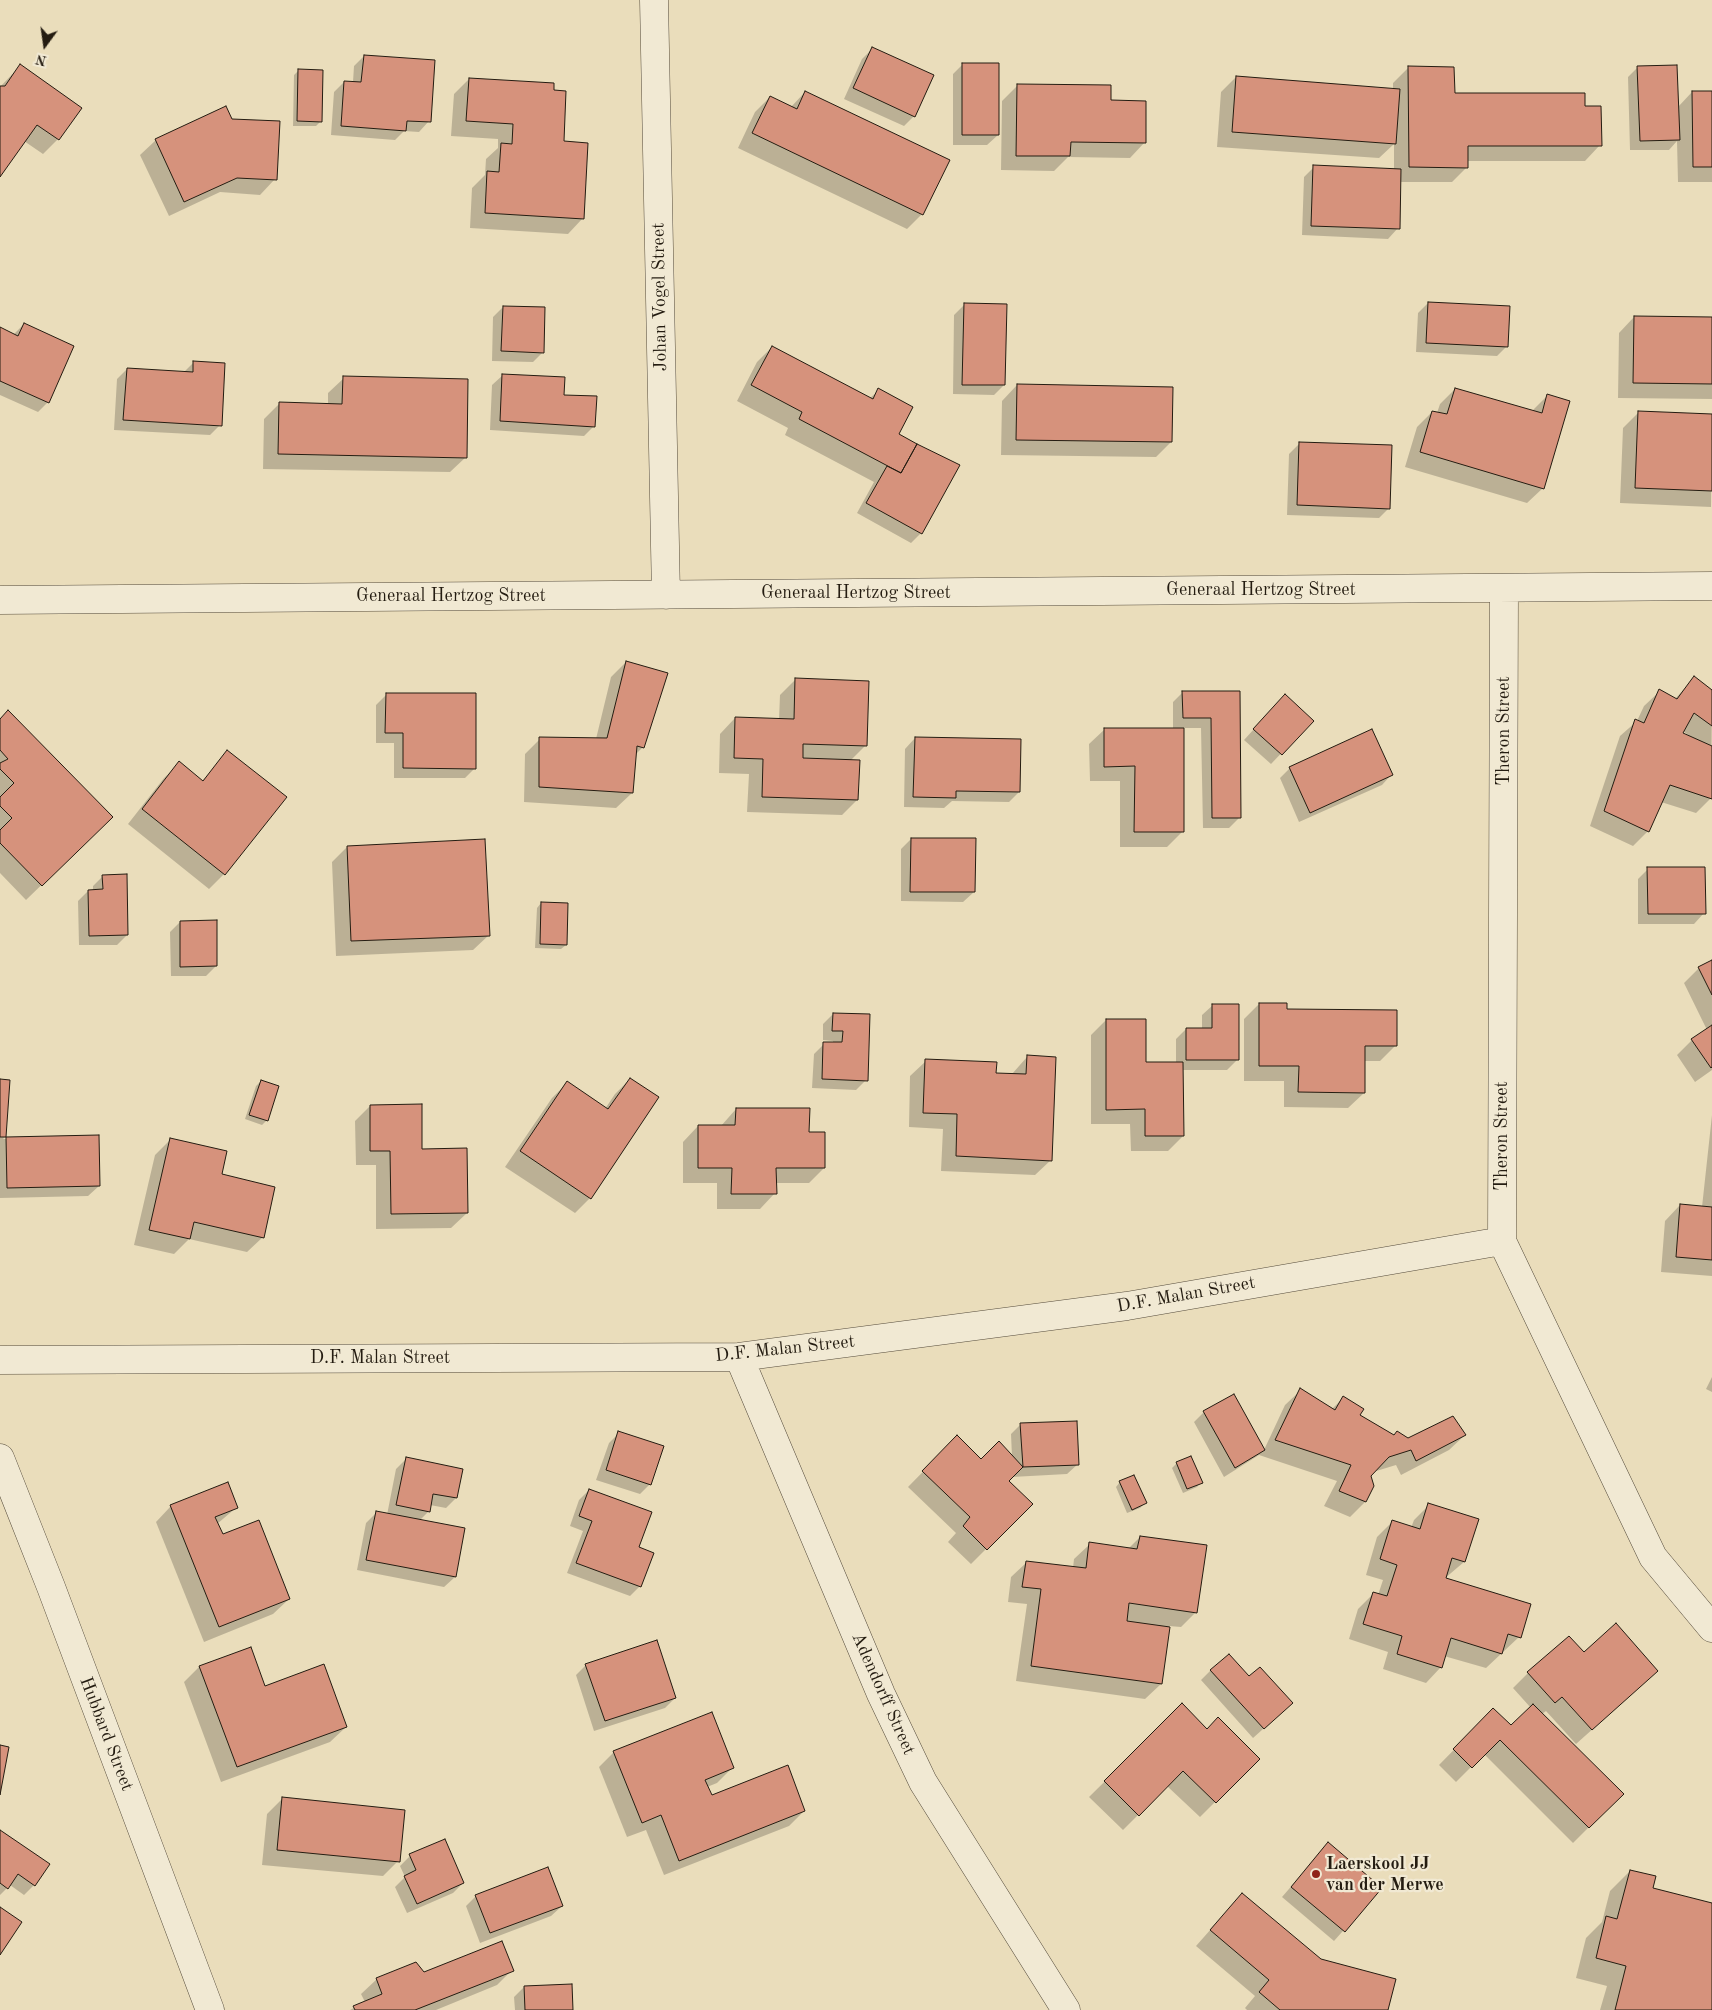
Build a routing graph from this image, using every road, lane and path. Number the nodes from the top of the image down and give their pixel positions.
1 (654, 0) edge
2 (1712, 586) edge
3 (1504, 588) junction
4 (666, 595) junction
5 (0, 600) edge
6 (1502, 1241) junction
7 (739, 1357) junction
8 (0, 1360) edge
9 (0, 1458) edge
10 (1712, 1628) edge
11 (210, 2010) edge
12 (1066, 2010) edge

1 - 4 street, Johan Vogel Street
2 - 3 street, Generaal Hertzog Street
3 - 4 street, Generaal Hertzog Street
3 - 6 street, Theron Street
4 - 5 street, Generaal Hertzog Street
6 - 7 street, D.F. Malan Street
6 - 10 street, Theron Street
7 - 8 street, D.F. Malan Street
7 - 12 street, Adendorff Street
9 - 11 street, Hubbard Street

